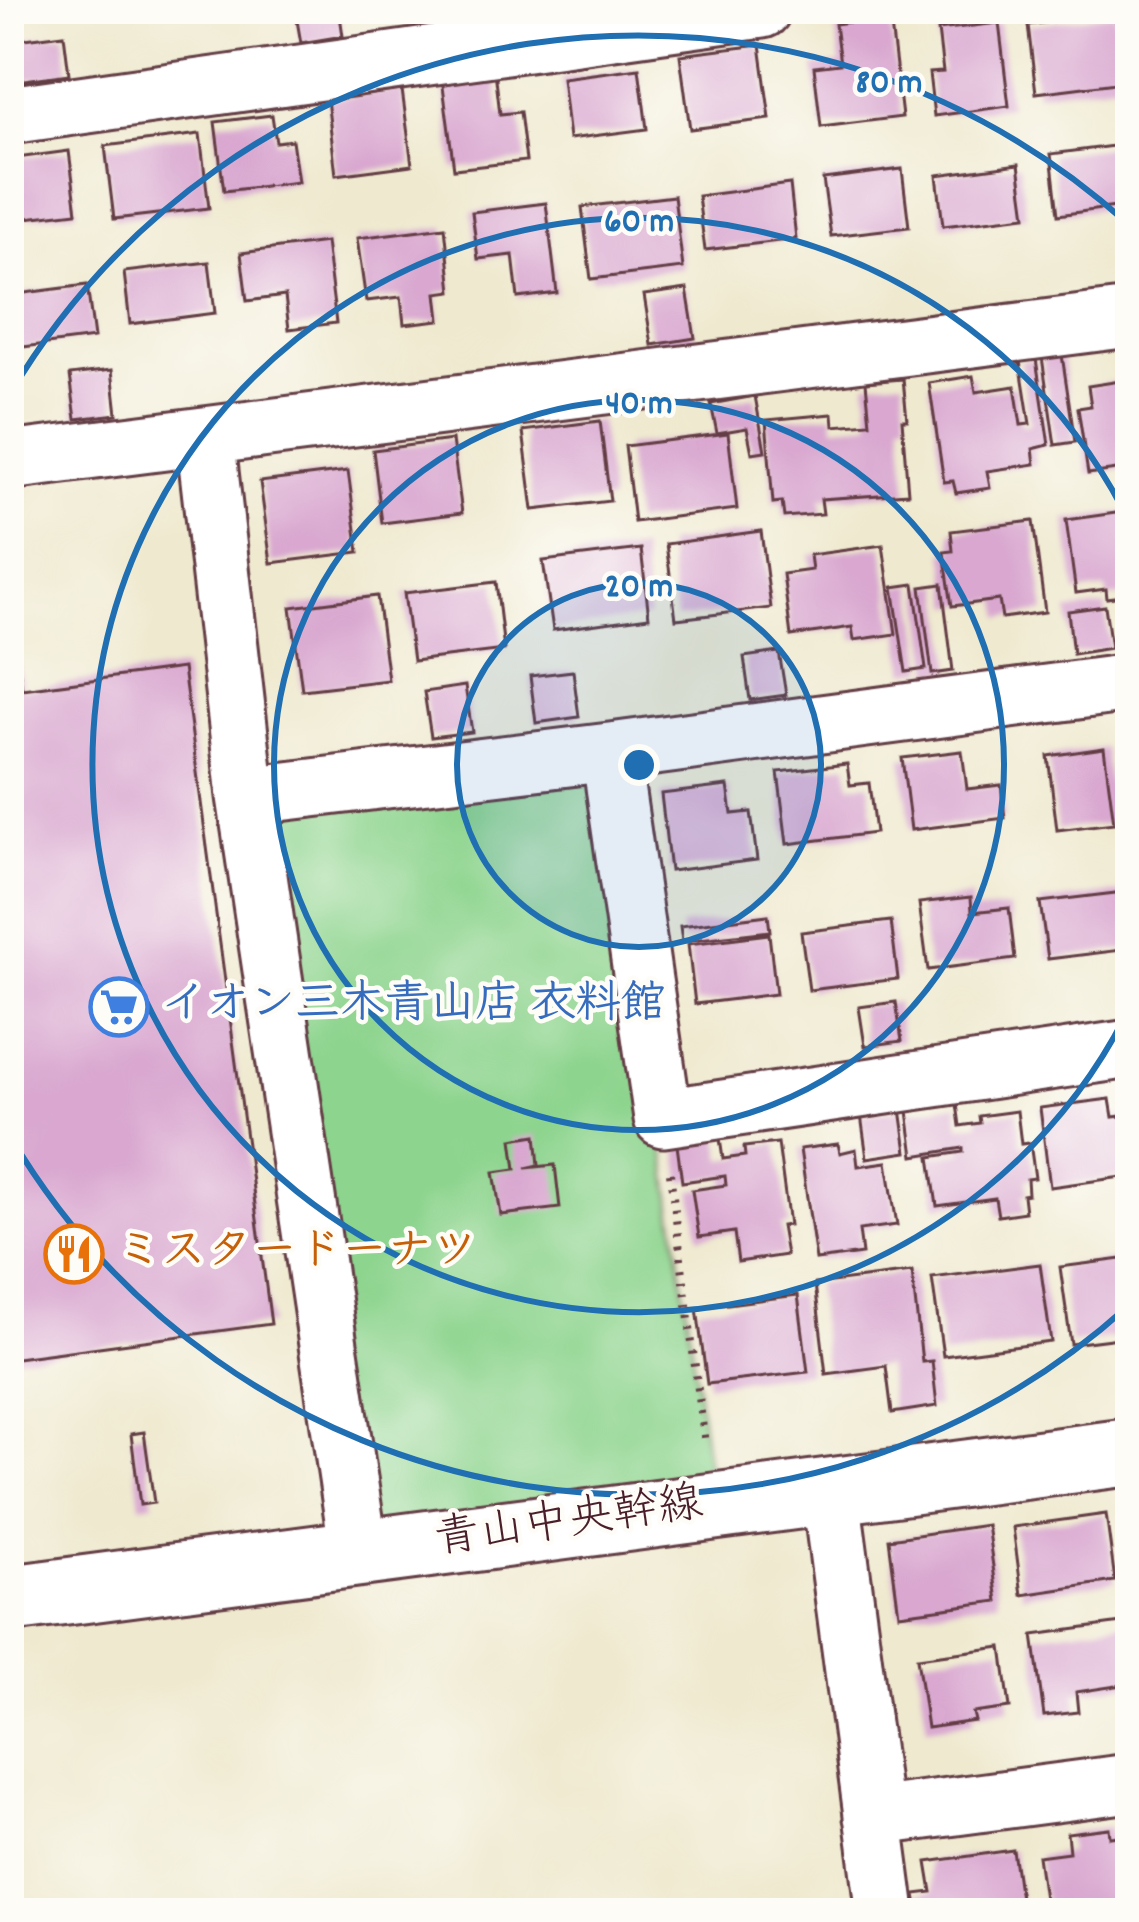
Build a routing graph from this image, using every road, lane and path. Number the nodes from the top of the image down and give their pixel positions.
1 (762, 9) edge
2 (9, 115) edge
3 (1130, 318) edge
4 (205, 436) junction
5 (9, 461) edge
6 (1130, 682) edge
7 (610, 752) junction
8 (246, 796) junction
9 (1130, 1049) edge
10 (663, 1118) junction
11 (1130, 1452) edge
12 (830, 1490) junction
13 (713, 1504) junction
14 (359, 1552) junction
15 (9, 1599) edge
16 (1130, 1783) edge
17 (873, 1817) junction
18 (886, 1913) edge

1 - 2 street
3 - 4 street
4 - 5 street
4 - 8 street
6 - 7 street
7 - 8 street
7 - 10 street
8 - 14 street
9 - 10 street
10 - 13 path
11 - 12 street, 青山中央幹線
12 - 13 street, 青山中央幹線
12 - 17 street
13 - 14 street, 青山中央幹線
14 - 15 street, 青山中央幹線
16 - 17 street
17 - 18 street

